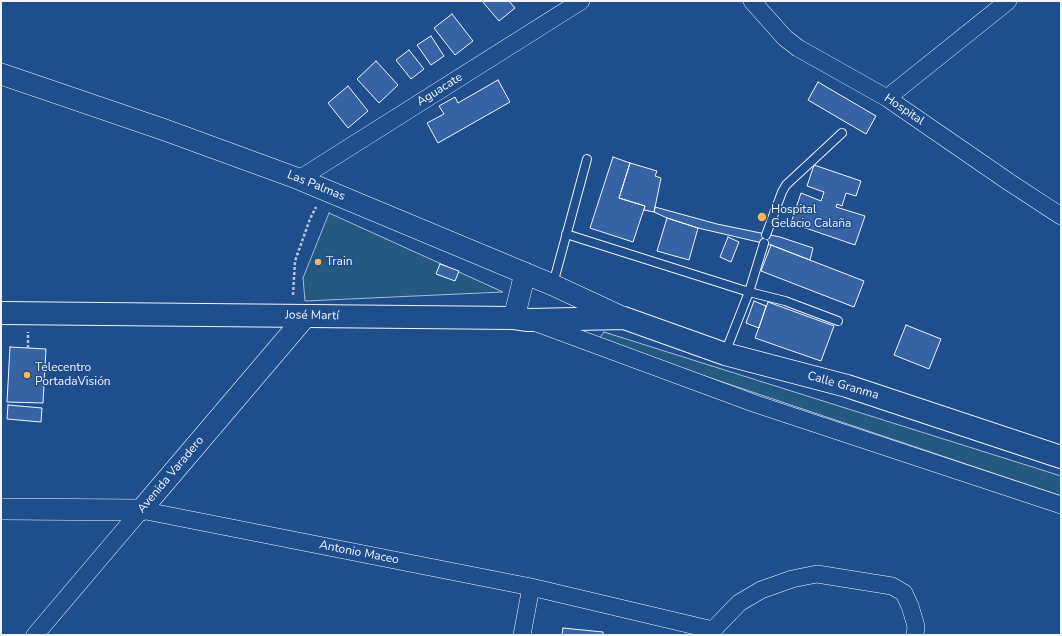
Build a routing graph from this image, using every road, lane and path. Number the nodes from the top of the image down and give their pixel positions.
1 (752, 1) edge
2 (1008, 1) edge
3 (571, 3) edge
4 (1, 74) edge
5 (887, 98) junction
6 (842, 133) dead end
7 (587, 159) dead end
8 (299, 179) junction
9 (325, 190) junction
10 (1061, 216) edge
11 (566, 234) junction
12 (525, 273) junction
13 (552, 285) junction
14 (749, 292) junction
15 (1, 313) edge
16 (299, 316) junction
17 (624, 318) junction
18 (521, 319) junction
19 (838, 321) dead end
20 (725, 354) junction
21 (1061, 457) edge
22 (1061, 505) edge
23 (1, 509) edge
24 (141, 510) junction
25 (531, 587) junction
26 (713, 633) edge
27 (35, 635) edge
28 (522, 635) edge
29 (915, 635) edge

1 - 5 street, Hospital
2 - 5 street
3 - 8 street, Aguacate
4 - 8 street, Las Palmas
5 - 10 street, Hospital
6 - 14 lane
7 - 11 lane
8 - 9 street, Las Palmas
9 - 12 street, Las Palmas
9 - 16 path
11 - 13 lane
11 - 14 lane
12 - 13 street, Las Palmas
12 - 18 street
13 - 17 street, Las Palmas
14 - 19 lane
14 - 20 lane
15 - 16 main road, José Martí
16 - 18 main road, José Martí
16 - 24 street, Avenida Varadero
17 - 18 main road, José Martí
17 - 20 main road, Calle Granma
18 - 22 street
20 - 21 main road, Calle Granma
23 - 24 street, Antonio Maceo
24 - 25 street, Antonio Maceo
24 - 27 street, Avenida Varadero
25 - 26 street, Antonio Maceo
25 - 28 street
26 - 29 street

